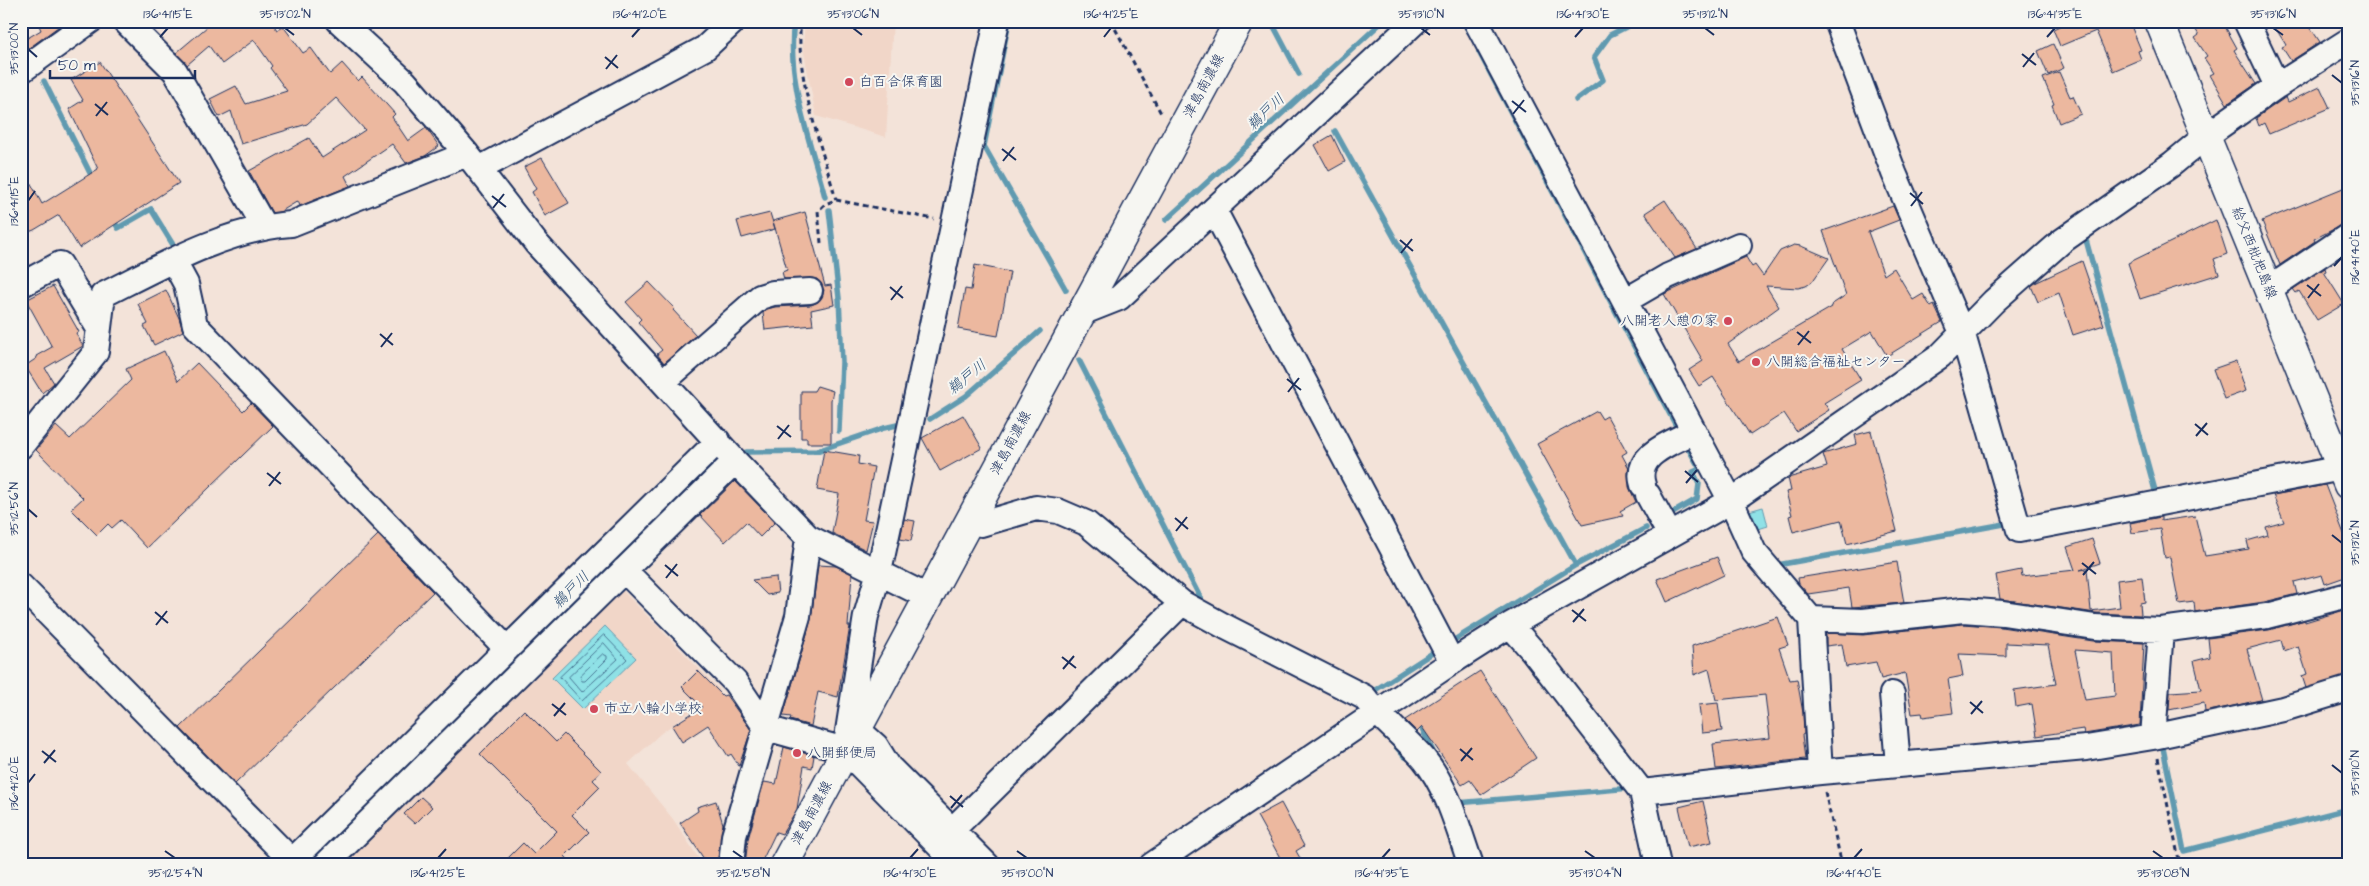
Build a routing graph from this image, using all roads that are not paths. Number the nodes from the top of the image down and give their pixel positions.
1 (90, 21) edge
2 (125, 21) edge
3 (339, 21) edge
4 (734, 21) edge
5 (997, 21) edge
6 (1239, 21) edge
7 (1416, 21) edge
8 (1476, 21) edge
9 (1837, 21) edge
10 (2246, 21) edge
11 (2163, 23) edge
12 (2348, 41) edge
13 (21, 71) edge
14 (2277, 86) junction
15 (2206, 136) junction
16 (473, 162) junction
17 (1214, 210) junction
18 (264, 226) junction
19 (2348, 236) edge
20 (1739, 245) dead end
21 (181, 257) junction
22 (21, 284) edge
23 (2269, 289) junction
24 (810, 291) dead end
25 (1625, 301) junction
26 (1081, 313) junction
27 (98, 326) junction
28 (1963, 336) junction
29 (663, 382) junction
30 (1694, 431) junction
31 (21, 446) edge
32 (725, 450) junction
33 (2345, 477) edge
34 (1731, 501) junction
35 (969, 521) junction
36 (1670, 535) junction
37 (808, 537) junction
38 (624, 570) junction
39 (879, 572) junction
40 (21, 586) edge
41 (2348, 596) edge
42 (928, 597) junction
43 (1182, 602) junction
44 (1811, 620) junction
45 (1510, 625) junction
46 (2161, 630) junction
47 (513, 643) junction
48 (1452, 662) junction
49 (2348, 689) edge
50 (1892, 694) dead end
51 (1376, 714) junction
52 (766, 728) junction
53 (2154, 736) junction
54 (851, 740) junction
55 (1898, 765) junction
56 (1820, 772) junction
57 (1642, 792) junction
58 (952, 830) junction
59 (293, 863) edge
60 (325, 865) edge
61 (730, 865) edge
62 (784, 865) edge
63 (958, 865) edge
64 (987, 865) edge
65 (1152, 865) edge
66 (1471, 865) edge
67 (1658, 865) edge

1 - 13 street
2 - 18 street
3 - 16 street
4 - 16 street
5 - 39 street
6 - 26 main road, 津島南濃線
7 - 17 street
8 - 25 street
9 - 28 street
10 - 14 street
11 - 15 main road, 給父西枇杷島線
12 - 14 street
14 - 15 street
15 - 23 main road, 給父西枇杷島線
15 - 28 street
16 - 18 street
16 - 29 street
17 - 26 street
17 - 48 street
18 - 21 street
19 - 23 street
20 - 25 street
21 - 27 street
21 - 47 street
22 - 27 street
23 - 33 main road, 給父西枇杷島線
24 - 29 street
25 - 30 street
26 - 35 main road, 津島南濃線
27 - 31 street
28 - 33 street
28 - 34 street
29 - 32 street
30 - 34 street
30 - 36 street
32 - 37 street
32 - 38 street
32 - 47 street
34 - 36 street
34 - 44 street
35 - 42 main road, 津島南濃線
35 - 43 street
36 - 45 street
37 - 39 street
37 - 52 street
38 - 52 street
38 - 60 street
39 - 42 street
39 - 54 street
40 - 59 street
41 - 46 street
42 - 54 main road, 津島南濃線
43 - 51 street
43 - 58 street
44 - 46 street
44 - 56 street
45 - 48 street
45 - 57 street
46 - 53 street
47 - 59 street
48 - 51 street
49 - 53 street
50 - 55 street
51 - 65 street
51 - 66 street
52 - 54 street
52 - 61 street
53 - 55 street
54 - 58 street
54 - 62 main road, 津島南濃線
54 - 63 street
55 - 56 street
56 - 57 street
57 - 67 street
58 - 64 street

